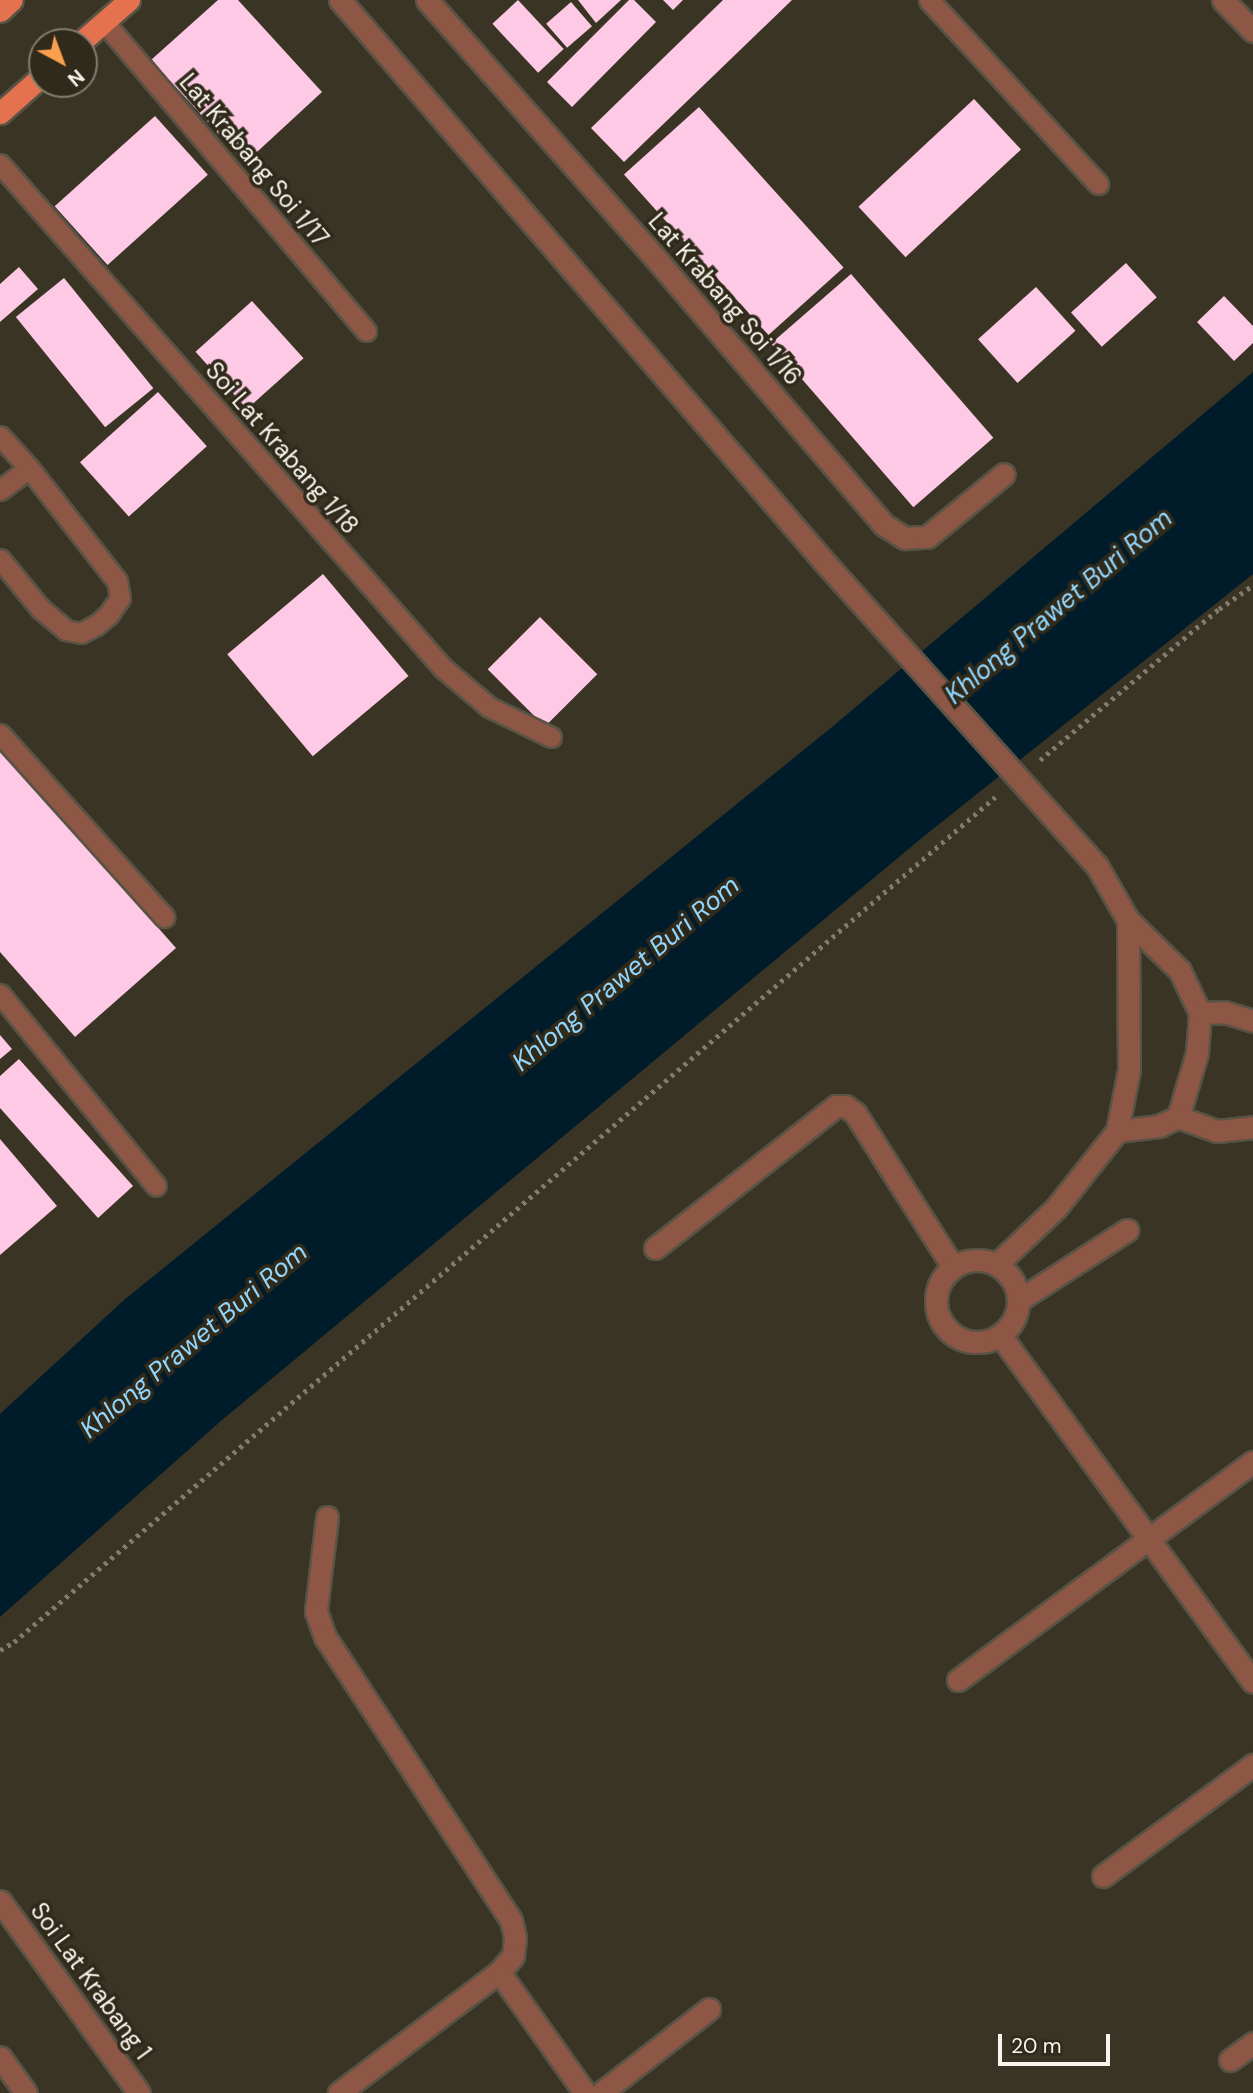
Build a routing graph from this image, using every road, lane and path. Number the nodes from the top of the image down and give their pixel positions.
1 (12, 0) edge
2 (129, 0) edge
3 (340, 0) edge
4 (427, 0) edge
5 (929, 0) edge
6 (1223, 0) edge
7 (0, 11) edge
8 (104, 22) junction
9 (97, 28) edge
10 (1253, 31) edge
11 (28, 88) edge
12 (0, 113) edge
13 (0, 164) edge
14 (1098, 184) dead end
15 (366, 331) dead end
16 (0, 436) edge
17 (29, 468) junction
18 (1004, 474) dead end
19 (0, 490) edge
20 (0, 559) edge
21 (1253, 585) edge
22 (0, 734) edge
23 (551, 737) dead end
24 (1031, 767) dead end
25 (1000, 793) dead end
26 (164, 917) dead end
27 (1128, 920) junction
28 (0, 994) edge
29 (1200, 1013) junction
30 (1253, 1021) edge
31 (1178, 1117) junction
32 (1253, 1127) edge
33 (1117, 1131) junction
34 (156, 1186) dead end
35 (1127, 1230) dead end
36 (655, 1248) dead end
37 (997, 1264) junction
38 (953, 1267) junction
39 (1019, 1300) junction
40 (1000, 1335) junction
41 (1253, 1462) edge
42 (327, 1517) dead end
43 (1150, 1538) junction
44 (0, 1650) edge
45 (958, 1680) dead end
46 (1253, 1682) edge
47 (1253, 1765) edge
48 (1103, 1876) dead end
49 (0, 1900) edge
50 (499, 1972) junction
51 (709, 2010) dead end
52 (1253, 2043) edge
53 (0, 2057) edge
54 (1230, 2060) dead end
55 (26, 2093) edge
56 (139, 2093) edge
57 (339, 2093) edge
58 (585, 2093) edge
59 (601, 2093) edge

1 - 7 main road
2 - 8 main road
3 - 27 street
4 - 18 street, Lat Krabang Soi 1/16
5 - 14 lane
6 - 10 street
8 - 9 main road
8 - 15 lane, Lat Krabang Soi 1/17
11 - 12 main road
13 - 23 lane, Soi Lat Krabang 1/18
16 - 17 lane
17 - 19 lane
17 - 20 lane
21 - 24 path
22 - 26 lane
25 - 44 path
27 - 29 street
27 - 33 street
28 - 34 lane
29 - 30 street
29 - 31 street
31 - 32 street
31 - 33 street
33 - 37 street
35 - 39 street
36 - 38 street
37 - 38 street
37 - 39 street
38 - 40 street
39 - 40 street
40 - 43 street
41 - 43 street
42 - 50 street
43 - 45 street
43 - 46 street
47 - 48 street
49 - 56 street, Soi Lat Krabang 1
50 - 57 street
50 - 58 street
51 - 59 street
52 - 54 street
53 - 55 street

